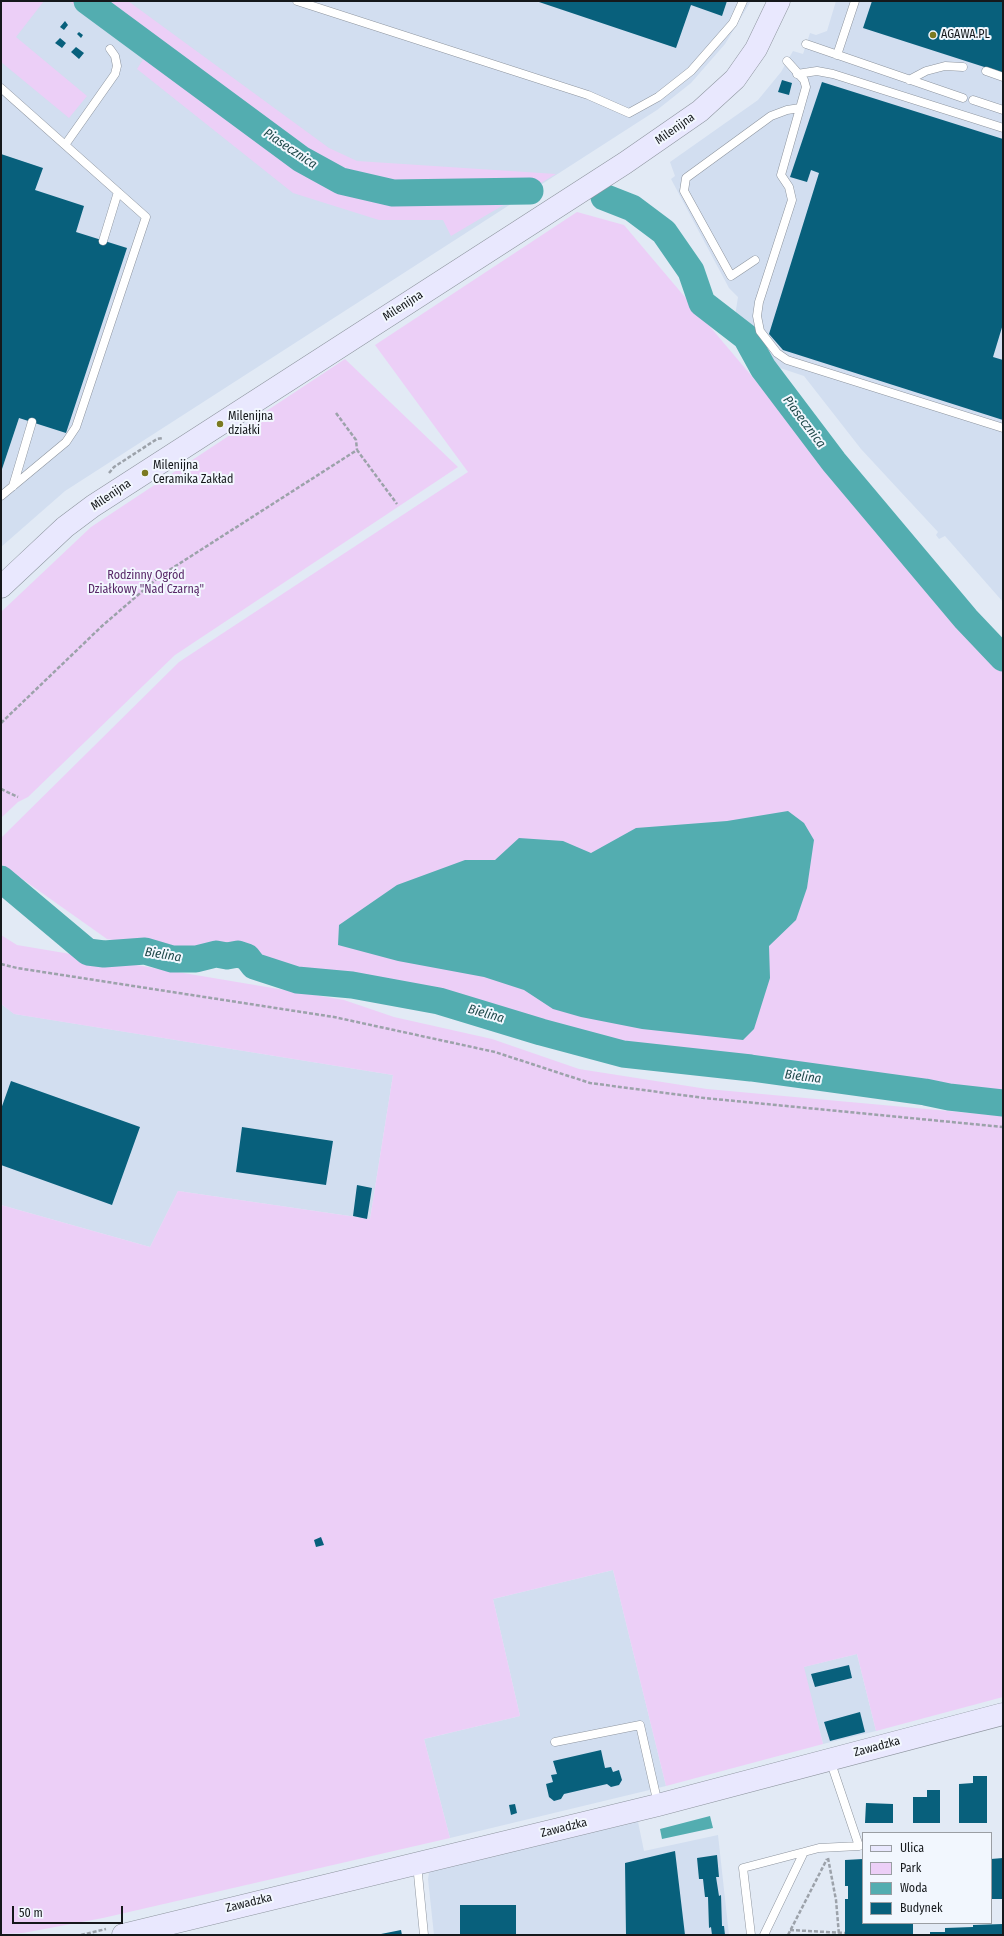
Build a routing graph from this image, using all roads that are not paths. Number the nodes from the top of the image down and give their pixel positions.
1 (297, 1) edge
2 (743, 1) edge
3 (780, 1) edge
4 (855, 1) edge
5 (806, 44) dead end
6 (110, 49) dead end
7 (837, 55) junction
8 (787, 61) dead end
9 (963, 67) dead end
10 (986, 71) dead end
11 (797, 74) junction
12 (1003, 77) edge
13 (909, 80) junction
14 (1, 88) edge
15 (963, 98) dead end
16 (973, 100) dead end
17 (800, 108) junction
18 (1003, 110) edge
19 (1003, 128) edge
20 (65, 145) junction
21 (118, 192) junction
22 (103, 240) dead end
23 (755, 260) dead end
24 (32, 422) dead end
25 (1003, 428) edge
26 (12, 487) junction
27 (1, 496) edge
28 (1, 588) edge
29 (1003, 1714) edge
30 (555, 1742) dead end
31 (830, 1759) junction
32 (658, 1805) junction
33 (804, 1852) junction
34 (417, 1863) junction
35 (123, 1935) edge
36 (424, 1935) edge
37 (751, 1935) edge
38 (764, 1935) edge

1 - 2 lane
3 - 28 street, Milenijna
4 - 7 lane
5 - 7 lane
6 - 20 lane
7 - 13 lane
8 - 11 lane
9 - 13 lane
10 - 12 lane
11 - 17 lane
11 - 19 lane
13 - 15 lane
14 - 20 lane
16 - 18 lane
17 - 23 lane
17 - 25 lane
20 - 21 lane
21 - 22 lane
21 - 26 lane
24 - 26 lane
26 - 27 lane
29 - 31 street, Zawadzka
30 - 32 lane
31 - 32 street, Zawadzka
31 - 33 lane
32 - 34 street, Zawadzka
33 - 37 lane
33 - 38 lane
34 - 35 street, Zawadzka
34 - 36 lane

